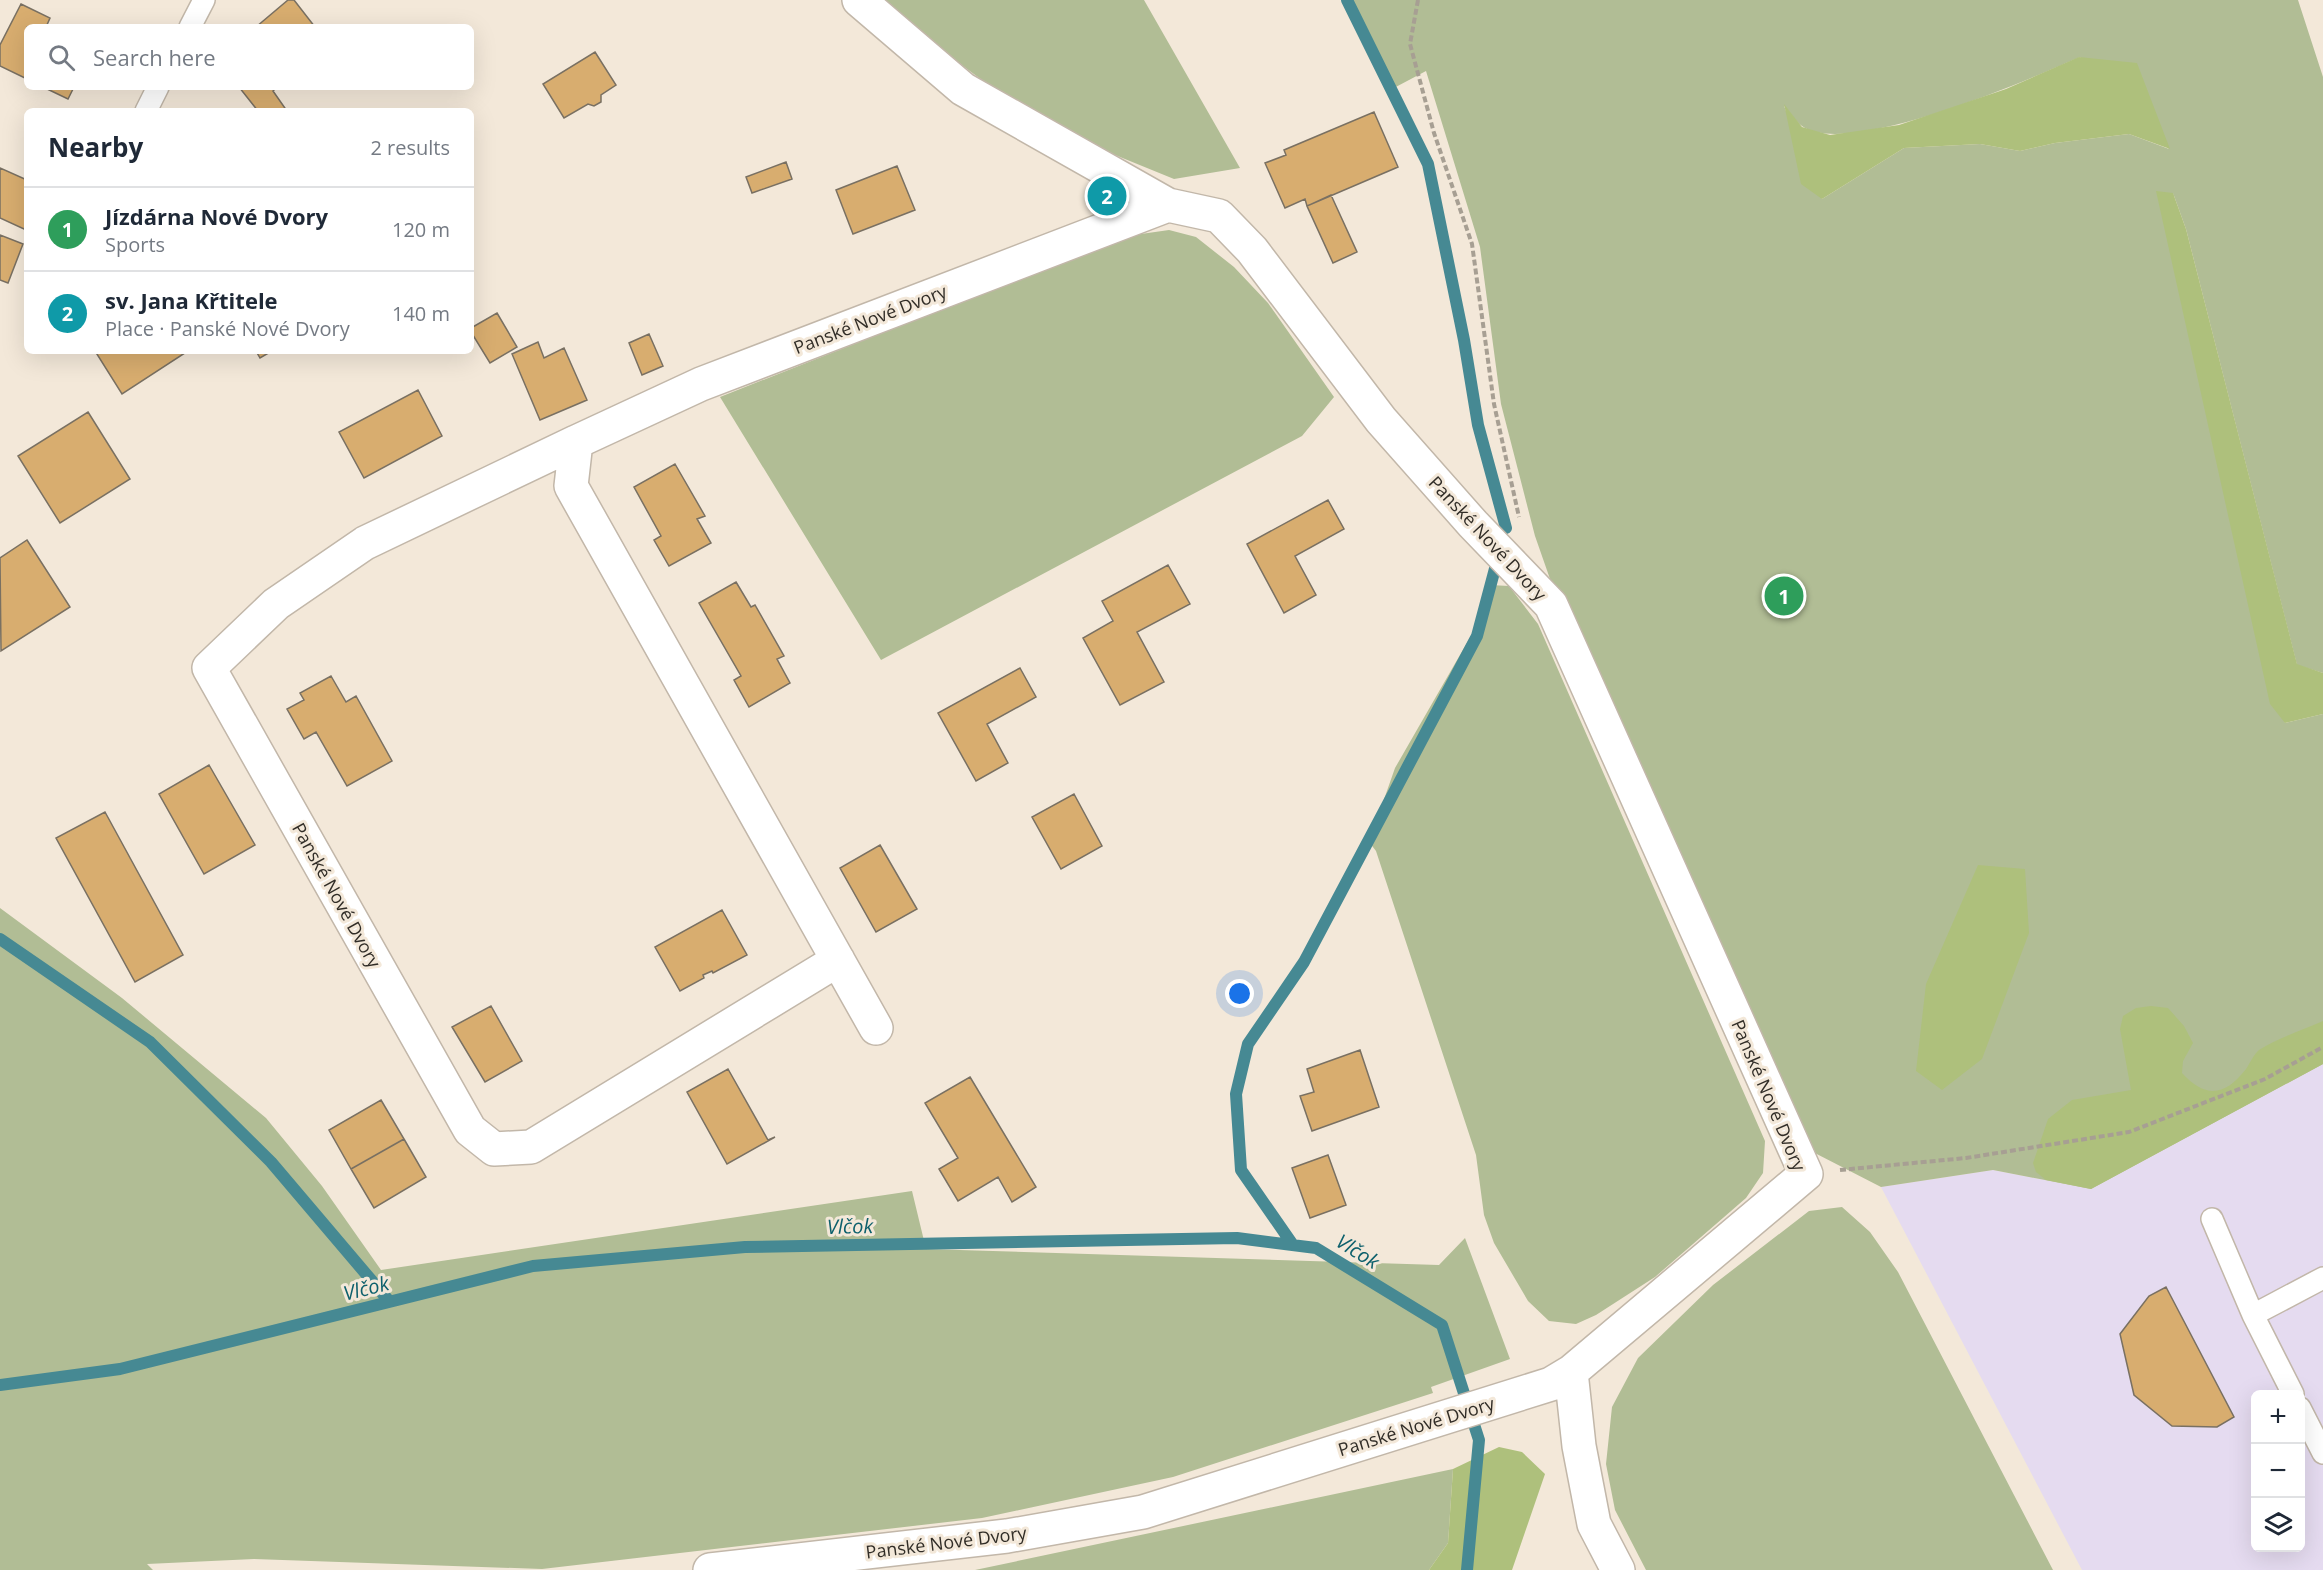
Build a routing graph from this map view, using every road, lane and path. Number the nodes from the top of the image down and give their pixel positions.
1 (204, 0) edge
2 (859, 0) edge
3 (1418, 0) edge
4 (192, 24) edge
5 (156, 90) edge
6 (148, 108) edge
7 (1168, 205) junction
8 (576, 442) junction
9 (1520, 522) dead end
10 (838, 960) junction
11 (876, 1028) dead end
12 (2323, 1047) edge
13 (1806, 1174) junction
14 (2212, 1219) dead end
15 (2323, 1278) edge
16 (2253, 1315) junction
17 (1571, 1372) junction
18 (2291, 1390) edge
19 (2305, 1416) edge
20 (2323, 1453) edge
21 (710, 1570) edge
22 (1618, 1570) edge

1 - 4 lane
2 - 7 street, Panské Nové Dvory
3 - 9 path
5 - 6 lane
7 - 8 street, Panské Nové Dvory
7 - 13 street, Panské Nové Dvory
8 - 10 street
8 - 10 street, Panské Nové Dvory
10 - 11 street
12 - 13 path
13 - 17 street, Panské Nové Dvory
14 - 16 lane
15 - 16 lane
16 - 18 lane
17 - 21 street, Panské Nové Dvory
17 - 22 street
19 - 20 lane

